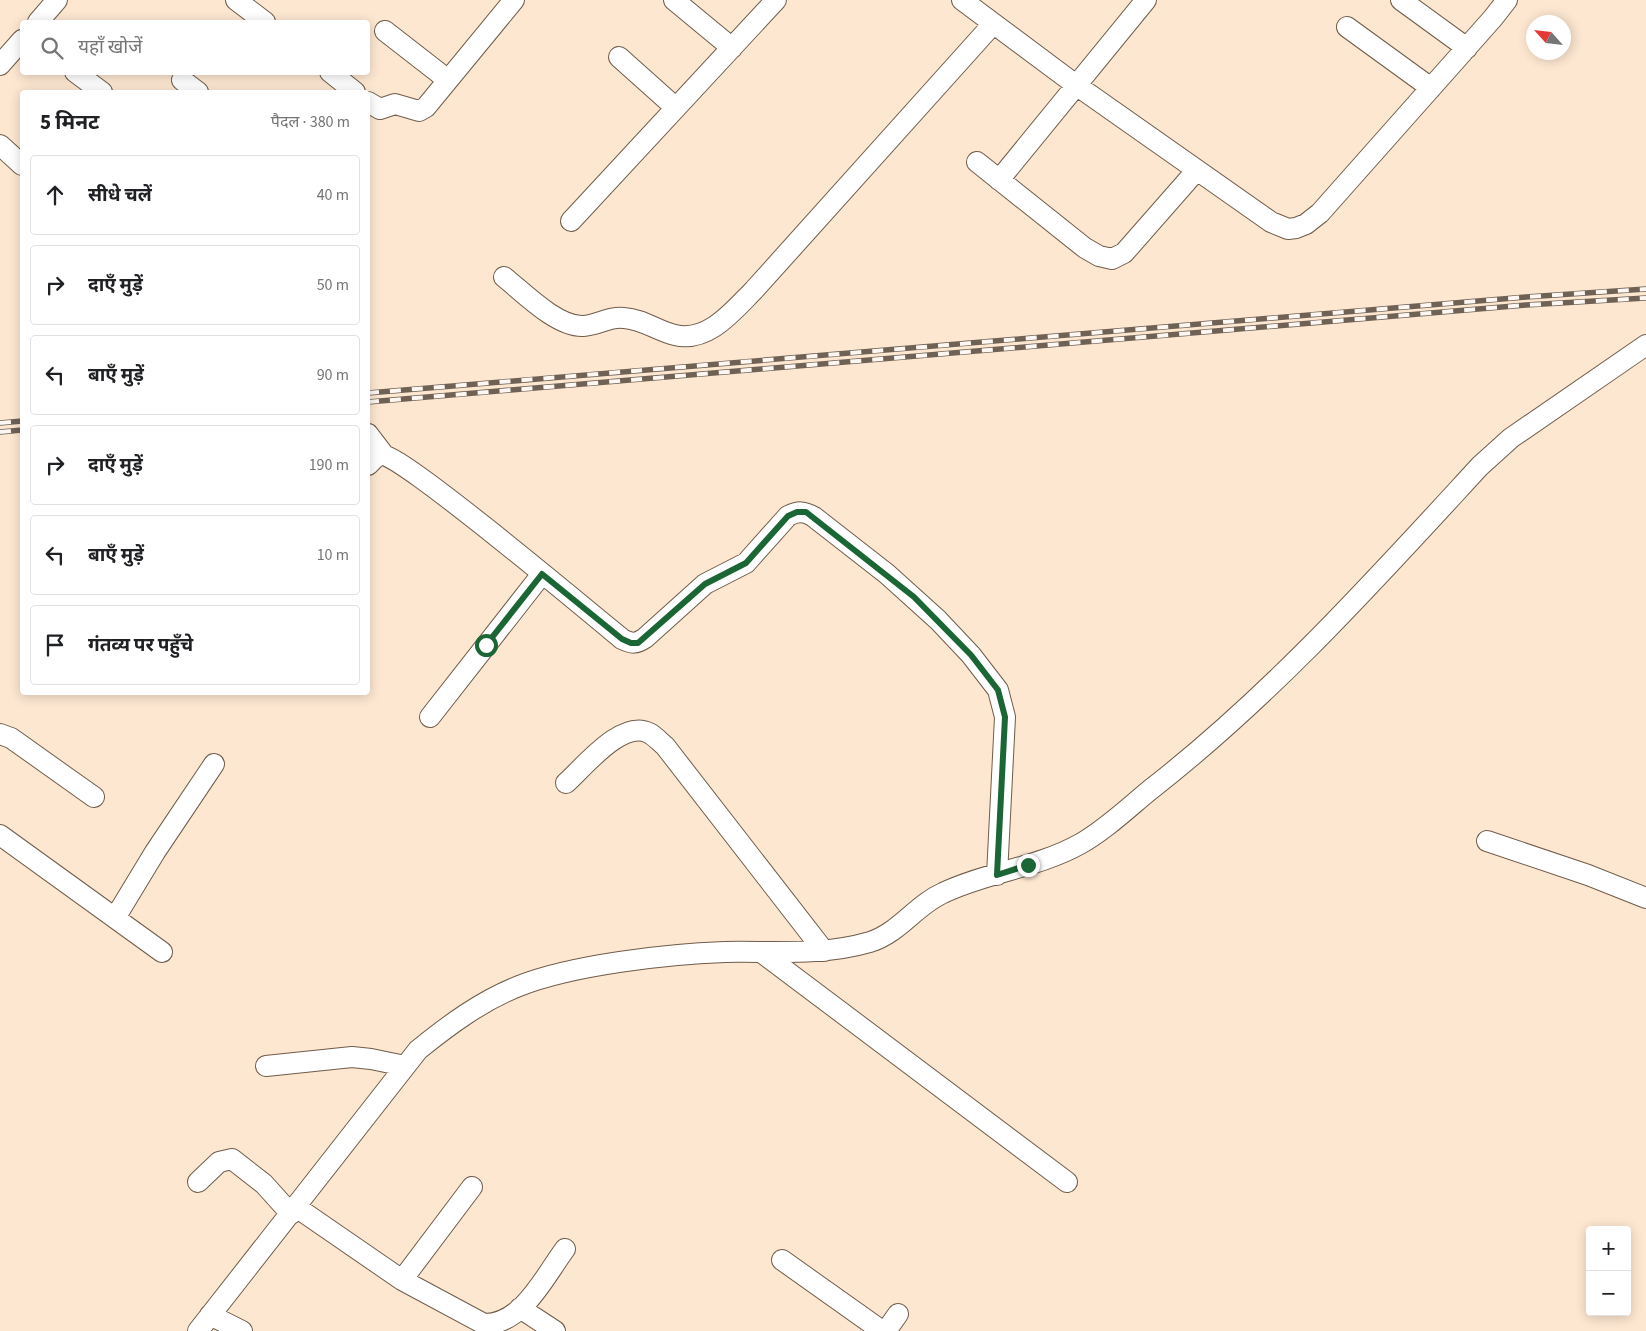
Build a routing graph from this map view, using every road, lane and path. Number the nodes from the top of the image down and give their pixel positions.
1 (57, 0) edge
2 (236, 0) edge
3 (514, 0) edge
4 (674, 0) edge
5 (776, 0) edge
6 (962, 0) edge
7 (1146, 0) edge
8 (1401, 0) edge
9 (1507, 0) edge
10 (40, 20) edge
11 (262, 20) edge
12 (993, 24) junction
13 (1347, 27) dead end
14 (385, 31) dead end
15 (20, 42) edge
16 (732, 48) junction
17 (1467, 48) junction
18 (620, 57) dead end
19 (0, 65) edge
20 (79, 75) edge
21 (333, 75) edge
22 (182, 80) dead end
23 (448, 80) junction
24 (1076, 85) junction
25 (1431, 88) junction
26 (99, 90) edge
27 (195, 90) edge
28 (350, 90) edge
29 (370, 103) edge
30 (676, 108) junction
31 (0, 145) edge
32 (20, 162) edge
33 (977, 162) dead end
34 (1196, 171) junction
35 (1000, 180) junction
36 (571, 221) dead end
37 (504, 277) dead end
38 (1646, 345) edge
39 (370, 440) edge
40 (376, 460) edge
41 (542, 574) junction
42 (430, 717) dead end
43 (0, 734) edge
44 (214, 764) dead end
45 (566, 784) dead end
46 (94, 797) dead end
47 (0, 835) edge
48 (1487, 840) dead end
49 (997, 875) junction
50 (1646, 898) edge
51 (115, 918) junction
52 (824, 951) junction
53 (162, 952) dead end
54 (761, 952) junction
55 (266, 1066) dead end
56 (405, 1066) junction
57 (198, 1182) dead end
58 (1067, 1182) dead end
59 (472, 1187) dead end
60 (293, 1211) junction
61 (565, 1249) dead end
62 (782, 1260) dead end
63 (402, 1280) junction
64 (520, 1308) junction
65 (898, 1314) dead end
66 (210, 1315) junction
67 (493, 1328) edge
68 (198, 1331) edge
69 (242, 1331) edge
70 (554, 1331) edge
71 (882, 1331) edge
72 (886, 1331) edge

1 - 10 street
2 - 11 street
3 - 23 street
4 - 16 street
5 - 16 street
6 - 12 street
7 - 24 street
8 - 17 street
9 - 17 street
12 - 24 street
12 - 37 street
13 - 25 street
14 - 23 street
15 - 19 street
16 - 30 street
17 - 25 street
18 - 30 street
20 - 26 street
21 - 28 street
22 - 27 street
23 - 29 street
24 - 34 street
24 - 35 street
25 - 34 street
30 - 36 street
31 - 32 street
33 - 35 street
34 - 35 street
38 - 49 street
39 - 40 street
40 - 41 street
41 - 42 street
41 - 49 street
43 - 46 street
44 - 51 street
45 - 52 street
47 - 51 street
48 - 50 street
49 - 52 street
51 - 53 street
52 - 54 street
54 - 56 street
54 - 58 street
55 - 56 street
56 - 60 street
57 - 60 street
59 - 63 street
60 - 63 street
60 - 66 street
61 - 64 street
62 - 71 street
63 - 67 street
64 - 67 street
64 - 70 street
65 - 72 street
66 - 68 street
66 - 69 street

